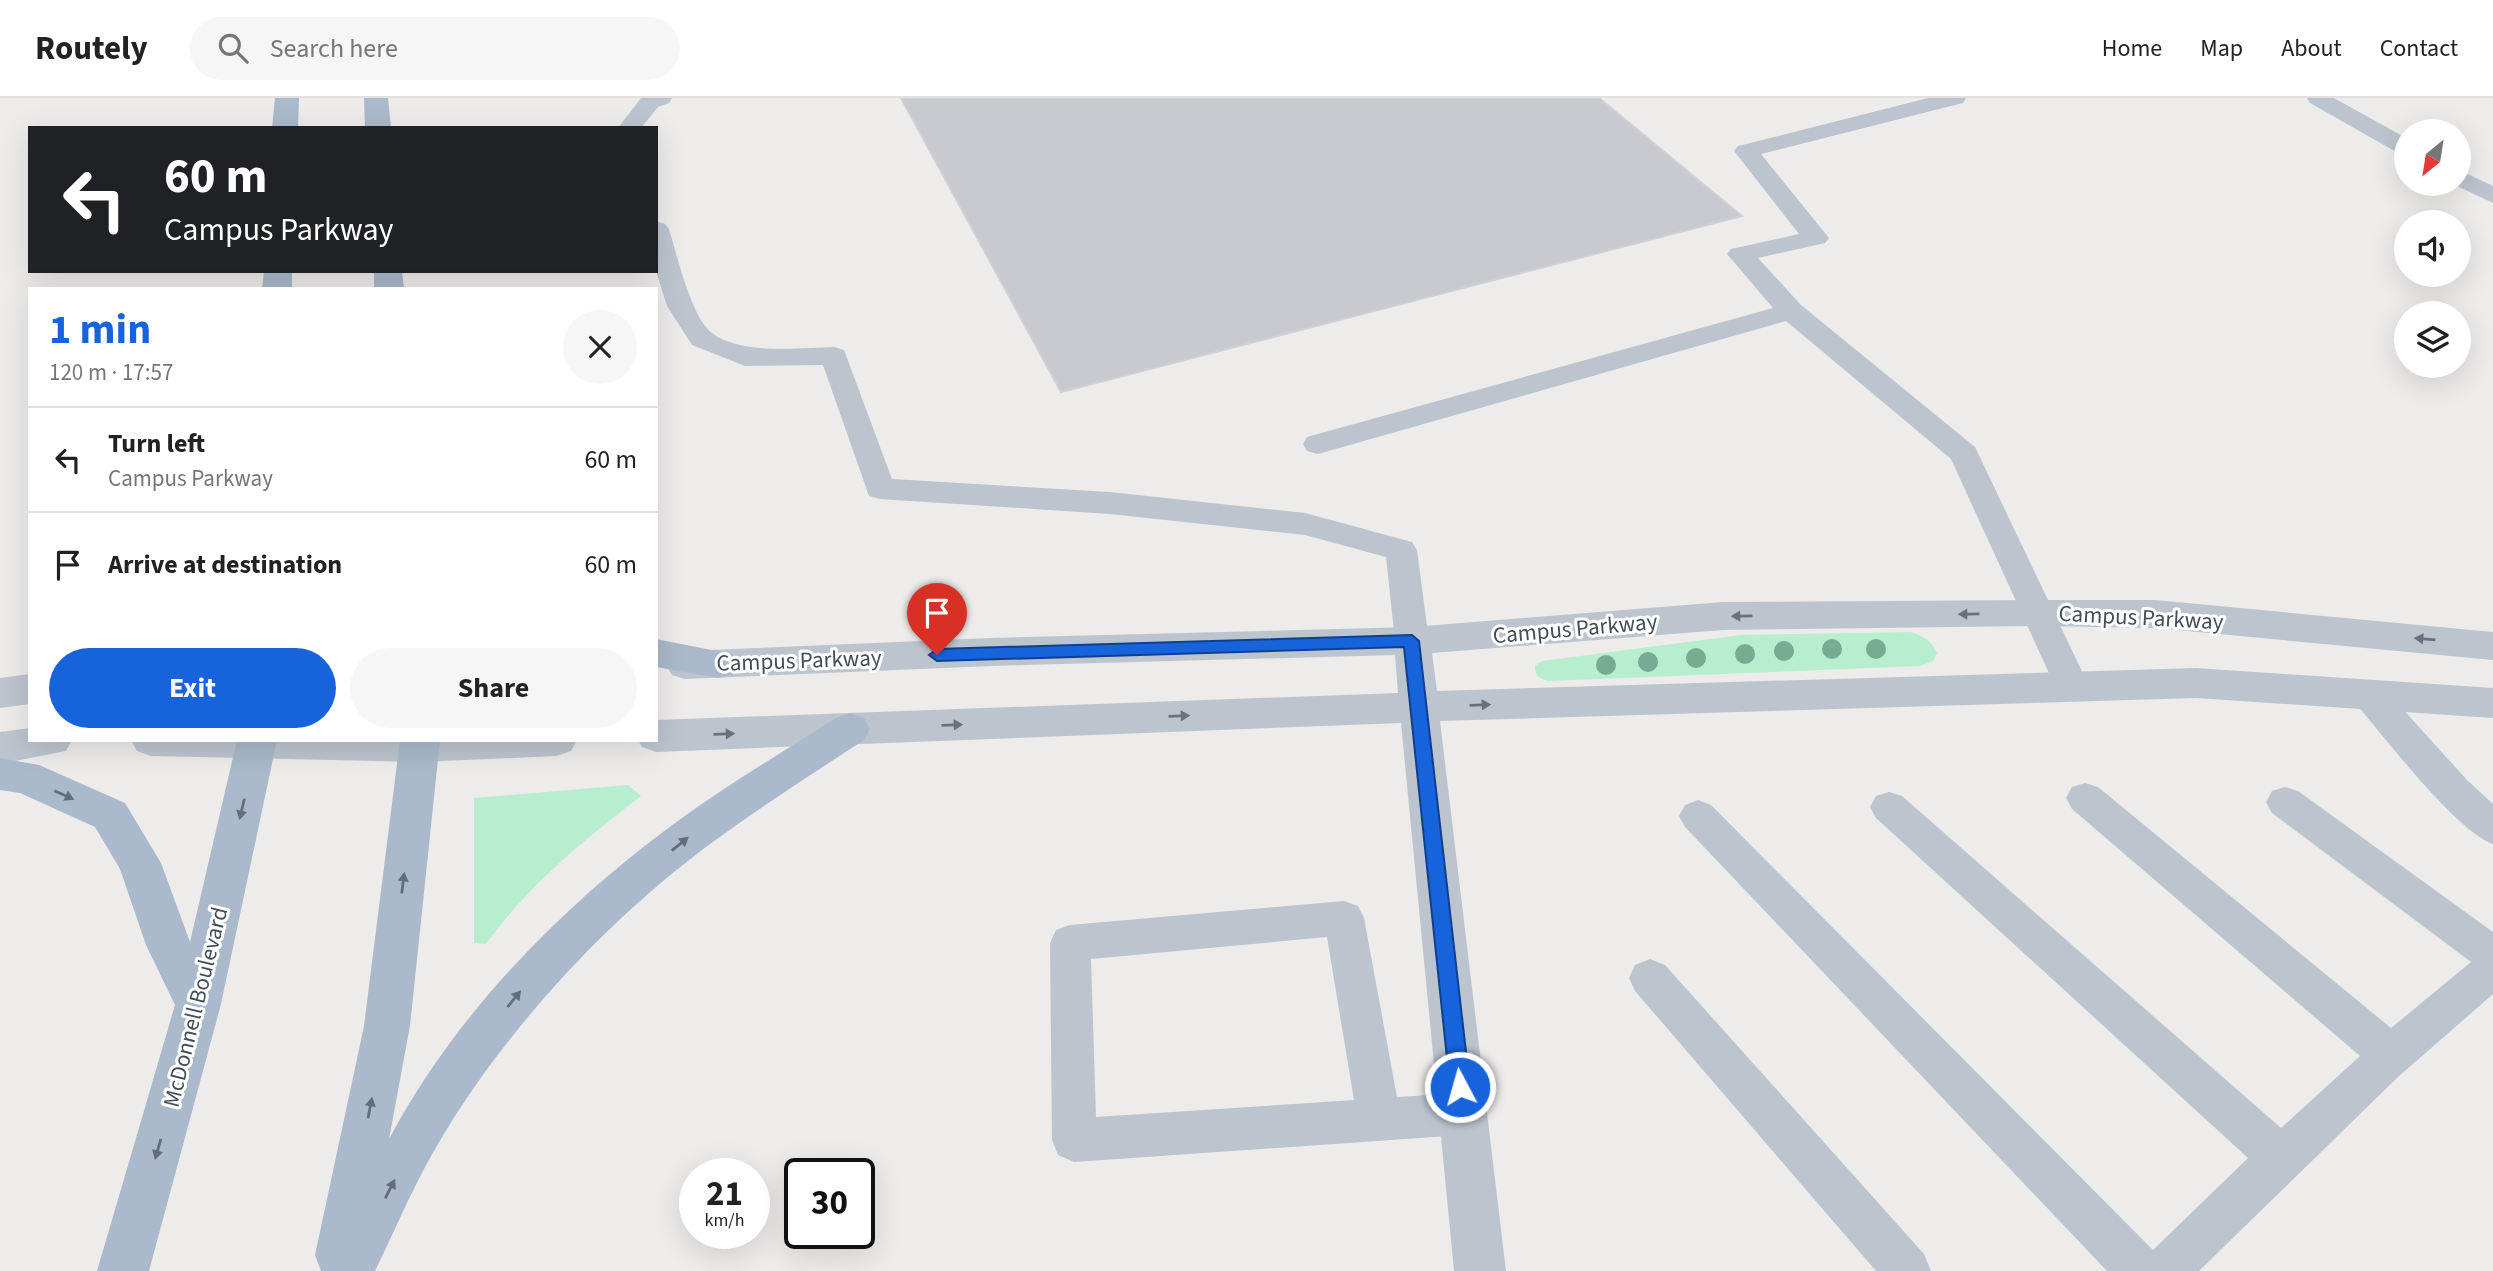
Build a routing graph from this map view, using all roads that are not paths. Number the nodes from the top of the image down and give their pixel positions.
1 (287, 98) edge
2 (376, 98) edge
3 (661, 98) edge
4 (1955, 98) edge
5 (2318, 98) edge
6 (285, 126) edge
7 (378, 126) edge
8 (631, 126) edge
9 (2394, 141) edge
10 (2471, 184) edge
11 (2493, 196) edge
12 (658, 235) edge
13 (1791, 311) junction
14 (1318, 444) dead end
15 (2038, 613) junction
16 (1412, 641) junction
17 (2493, 646) edge
18 (658, 653) edge
19 (719, 664) junction
20 (658, 666) edge
21 (2071, 686) junction
22 (28, 689) edge
23 (0, 693) edge
24 (2369, 695) junction
25 (2493, 703) edge
26 (1419, 707) junction
27 (850, 729) junction
28 (658, 736) edge
29 (39, 742) edge
30 (257, 742) edge
31 (338, 742) edge
32 (466, 742) edge
33 (420, 743) edge
34 (0, 748) edge
35 (0, 774) edge
36 (2085, 798) dead end
37 (2285, 802) dead end
38 (1889, 807) dead end
39 (1698, 816) dead end
40 (2493, 828) edge
41 (2493, 955) edge
42 (2493, 970) edge
43 (1650, 978) dead end
44 (198, 1004) junction
45 (2391, 1055) junction
46 (1463, 1114) junction
47 (1378, 1120) junction
48 (2281, 1158) junction
49 (124, 1271) edge
50 (338, 1271) edge
51 (347, 1271) edge
52 (1480, 1271) edge
53 (1907, 1271) edge
54 (2140, 1271) edge
55 (2166, 1271) edge

1 - 6 main road
2 - 7 main road
3 - 8 lane
4 - 13 lane
5 - 9 lane
10 - 11 lane
12 - 16 lane
13 - 14 lane
13 - 15 lane
15 -> 16 street, Campus Parkway
17 -> 15 street, Campus Parkway
15 - 21 lane
16 - 19 street, Campus Parkway
16 - 26 street
18 - 19 main road
19 - 20 street, Campus Parkway
21 - 24 street
26 -> 21 street
22 - 23 street
24 - 25 street
24 - 40 lane
27 -> 26 street
26 - 46 street
28 -> 27 street
51 -> 27 main road
29 - 34 street
30 -> 44 main road, McDonnell Boulevard
31 - 33 street
32 - 33 street
50 -> 33 main road
35 -> 44 main road
36 - 45 lane
37 - 41 lane
38 - 48 lane
39 - 54 lane
42 - 45 lane
43 - 53 lane
44 -> 49 main road, McDonnell Boulevard
45 - 48 lane
46 - 47 lane
46 - 52 street
47 - 47 lane
48 - 55 lane

